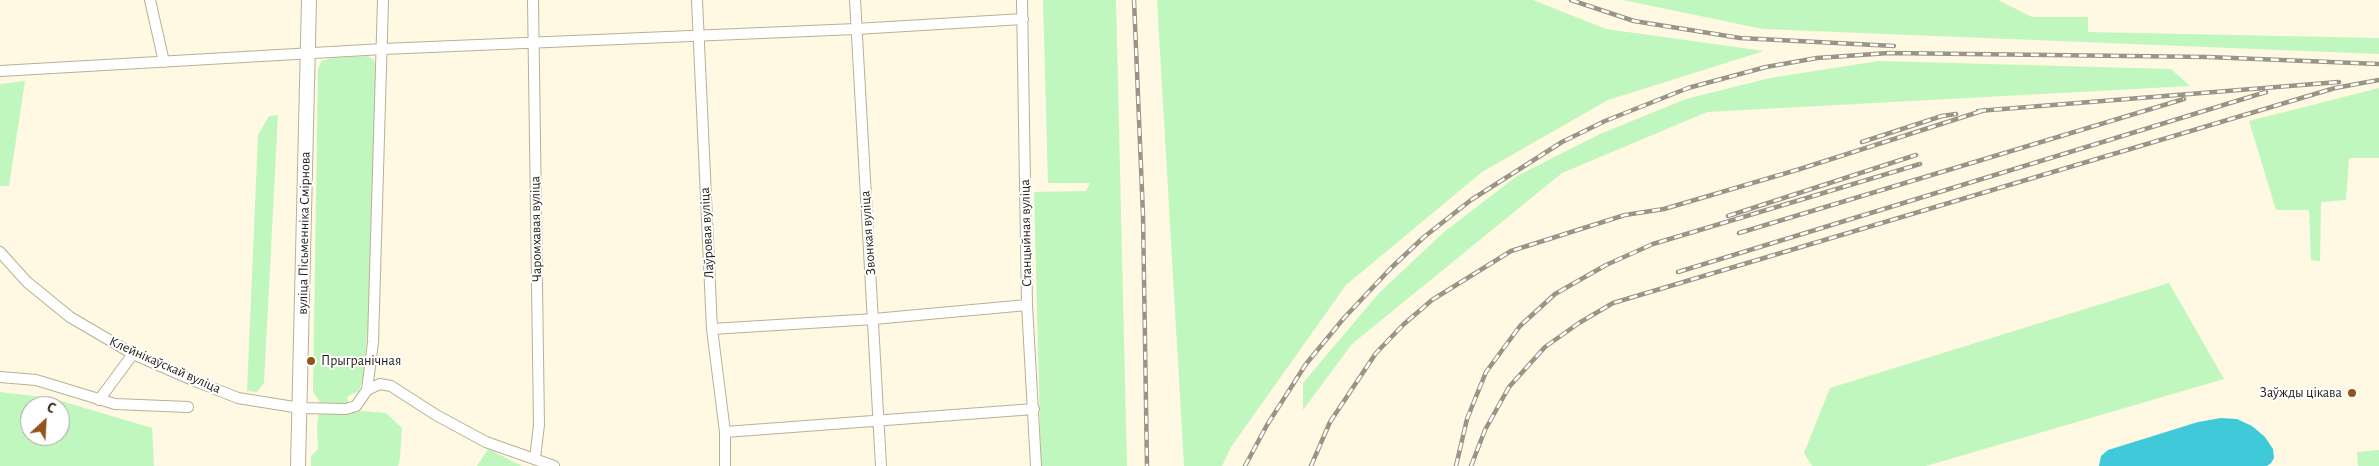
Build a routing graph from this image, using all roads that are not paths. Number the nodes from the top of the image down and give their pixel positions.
1 (150, 0) edge
2 (309, 0) edge
3 (383, 0) edge
4 (533, 0) edge
5 (697, 0) edge
6 (855, 0) edge
7 (1022, 0) edge
8 (1023, 19) junction
9 (856, 29) junction
10 (698, 36) junction
11 (534, 43) junction
12 (383, 49) junction
13 (308, 53) junction
14 (164, 62) junction
15 (0, 71) edge
16 (0, 252) edge
17 (1027, 305) junction
18 (874, 319) junction
19 (712, 329) junction
20 (133, 354) junction
21 (0, 377) edge
22 (368, 390) junction
23 (99, 400) junction
24 (188, 407) dead end
25 (300, 408) junction
26 (1034, 410) junction
27 (877, 421) junction
28 (725, 432) junction
29 (536, 458) junction
30 (298, 466) edge
31 (554, 466) edge
32 (725, 466) edge
33 (880, 466) edge
34 (1036, 466) edge

1 - 14 street
2 - 13 main road, вуліца Пісьменніка Смірнова
3 - 12 street
4 - 11 street, Чаромхавая вуліца
5 - 10 street, Лаўровая вуліца
6 - 9 street, Звонкая вуліца
7 - 8 street, Станцыйная вуліца
8 - 9 street
8 - 17 street, Станцыйная вуліца
9 - 10 street
9 - 18 street, Звонкая вуліца
10 - 11 street
10 - 19 street, Лаўровая вуліца
11 - 12 street
11 - 29 street, Чаромхавая вуліца
12 - 13 street
12 - 22 street
13 - 14 street
13 - 25 main road, вуліца Пісьменніка Смірнова
14 - 15 street
16 - 20 street, Клейнікаўскай вуліца
17 - 18 street
17 - 26 street, Станцыйная вуліца
18 - 19 street
18 - 27 street, Звонкая вуліца
19 - 28 street, Лаўровая вуліца
20 - 23 street
20 - 25 street, Клейнікаўскай вуліца
21 - 23 street
22 - 25 street, Клейнікаўскай вуліца
22 - 29 street
23 - 24 street
25 - 30 main road, вуліца Пісьменніка Смірнова
26 - 27 street
26 - 34 street, Станцыйная вуліца
27 - 28 street
27 - 33 street, Звонкая вуліца
28 - 32 street, Лаўровая вуліца
29 - 31 street

